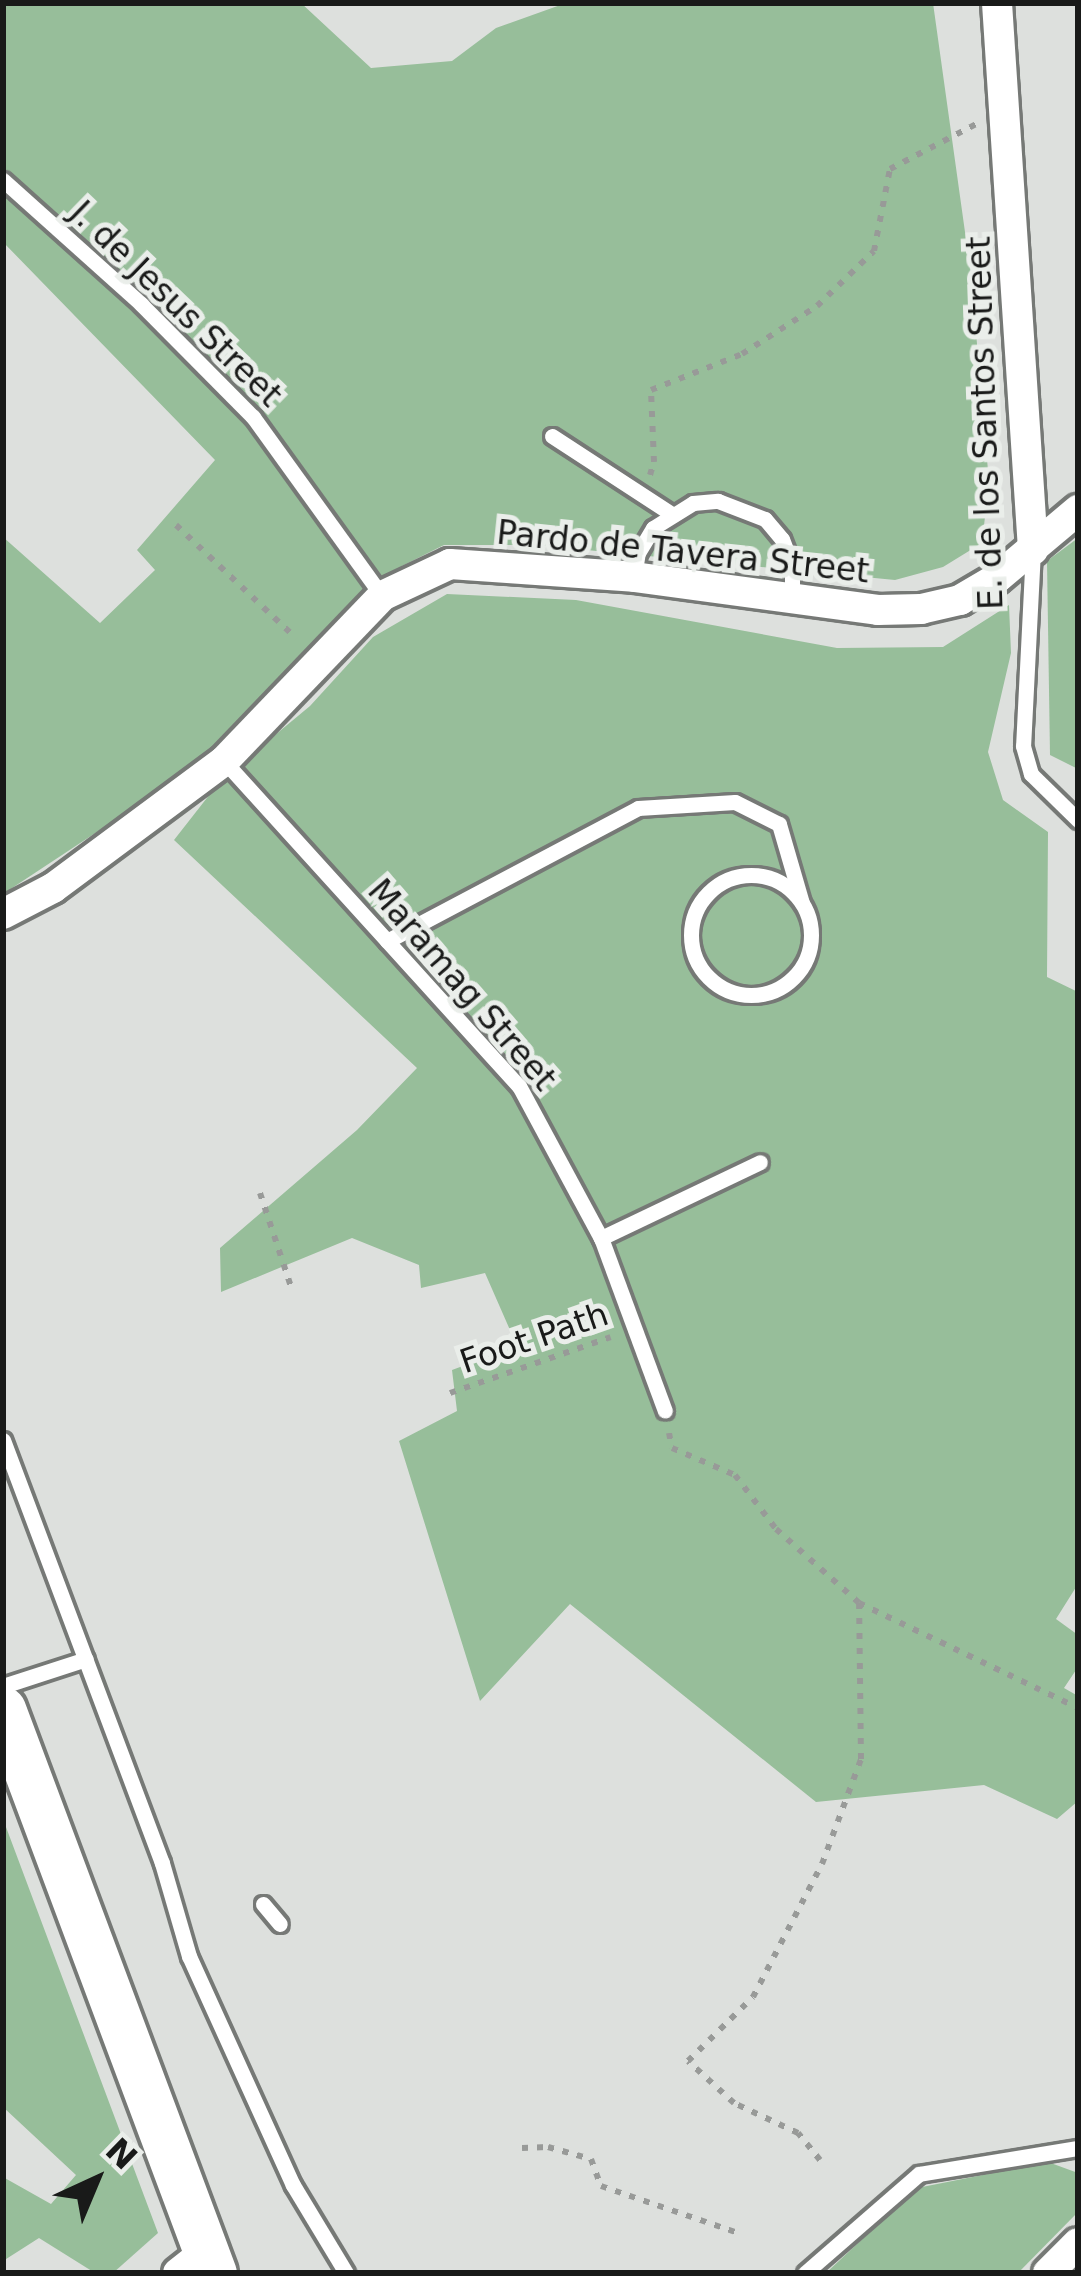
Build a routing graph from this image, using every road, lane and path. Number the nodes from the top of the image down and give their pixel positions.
1 (997, 3) edge
2 (1006, 109) junction
3 (3, 180) edge
4 (552, 436) dead end
5 (1078, 509) edge
6 (670, 514) junction
7 (176, 525) dead end
8 (1033, 550) junction
9 (634, 577) junction
10 (382, 596) junction
11 (792, 597) junction
12 (319, 660) junction
13 (224, 761) junction
14 (1078, 820) edge
15 (802, 903) junction
16 (3, 914) edge
17 (387, 941) junction
18 (760, 1162) dead end
19 (260, 1193) dead end
20 (601, 1238) junction
21 (291, 1287) dead end
22 (634, 1328) junction
23 (450, 1393) dead end
24 (665, 1411) joint
25 (3, 1440) edge
26 (859, 1603) junction
27 (86, 1659) junction
28 (3, 1686) edge
29 (1078, 1708) edge
30 (3, 1709) edge
31 (263, 1904) dead end
32 (280, 1924) dead end
33 (522, 2148) dead end
34 (1078, 2148) edge
35 (820, 2160) dead end
36 (738, 2233) dead end
37 (1078, 2242) edge
38 (199, 2266) edge
39 (346, 2273) edge
40 (806, 2273) edge
41 (1048, 2273) edge

1 - 2 street, E. de los Santos Street
2 - 6 path
2 - 8 street, E. de los Santos Street
3 - 10 lane, J. de Jesus Street
4 - 6 lane
5 - 8 street, Pardo de Tavera Street
6 - 9 lane
6 - 11 lane
7 - 12 path
8 - 11 street, Pardo de Tavera Street
8 - 14 lane, E. de los Santos Street
9 - 10 street, Pardo de Tavera Street
9 - 11 street, Pardo de Tavera Street
10 - 12 street, Pardo de Tavera Street
12 - 13 street, Pardo de Tavera Street
13 - 16 street, Pardo de Tavera Street
13 - 17 lane, Maramag Street
15 - 15 lane
15 - 17 lane
17 - 20 lane, Maramag Street
18 - 20 lane
19 - 21 path
20 - 22 lane, Maramag Street
22 - 23 path, Foot Path
22 - 24 lane, Maramag Street
24 - 26 path
25 - 27 lane
26 - 29 path
26 - 35 path
27 - 28 lane
27 - 39 lane
30 - 38 main road
31 - 32 lane
33 - 36 path
34 - 40 lane
37 - 41 street

